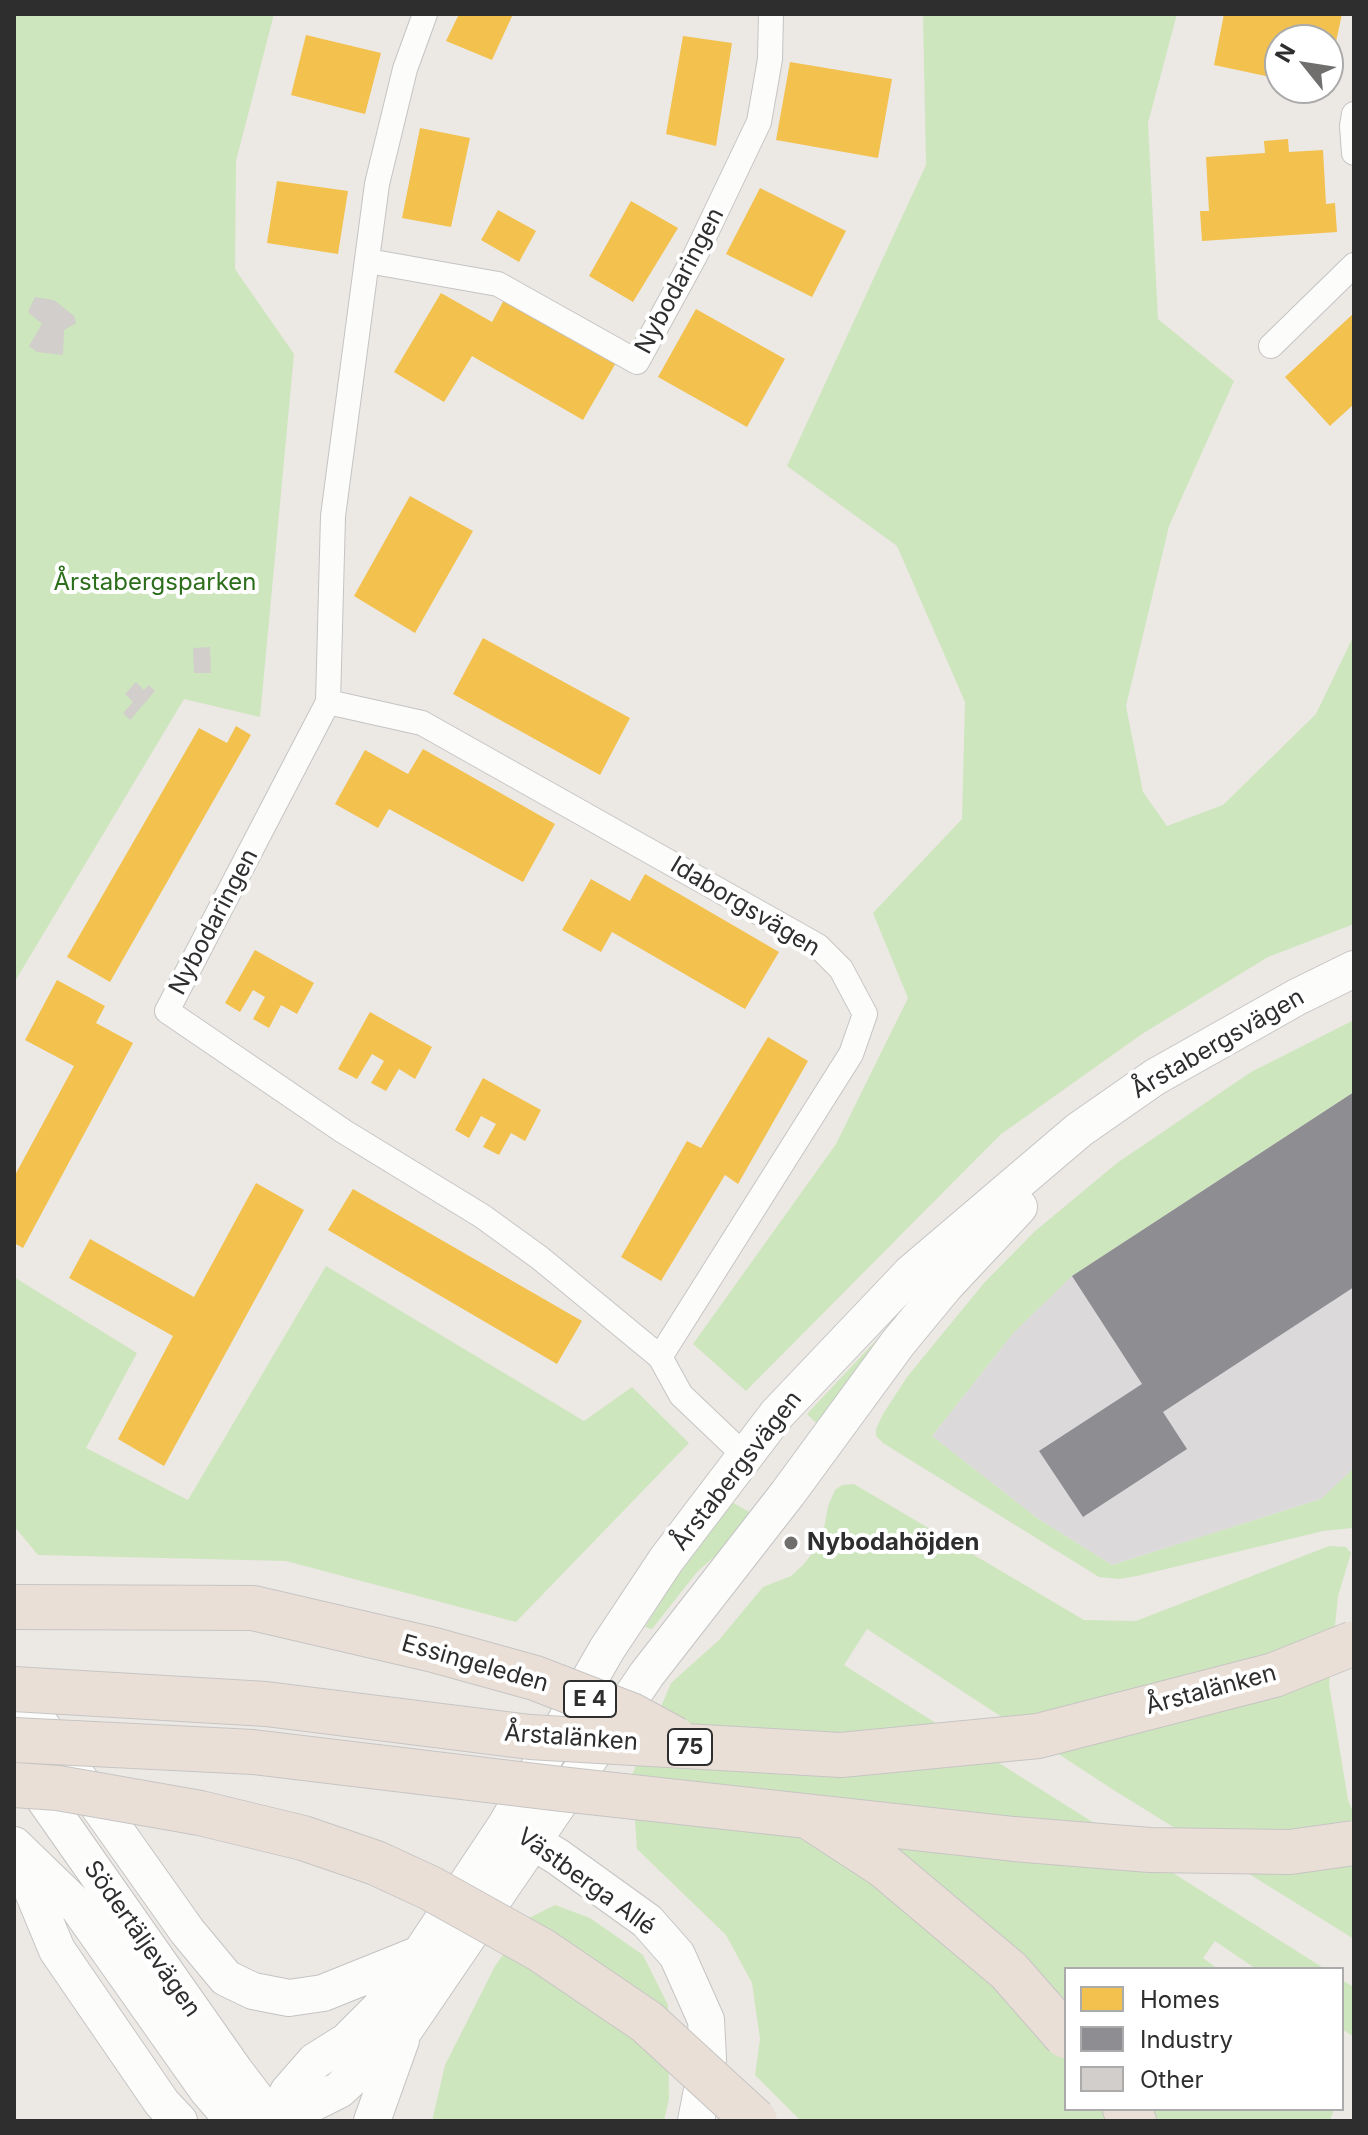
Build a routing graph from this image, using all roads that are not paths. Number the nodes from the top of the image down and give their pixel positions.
1 (425, 14) edge
2 (771, 14) edge
3 (1354, 114) edge
4 (1354, 153) edge
5 (368, 261) junction
6 (1354, 265) edge
7 (1271, 346) dead end
8 (328, 702) junction
9 (1354, 969) edge
10 (1354, 989) edge
11 (660, 1357) junction
12 (744, 1455) junction
13 (788, 1493) junction
14 (14, 1607) edge
15 (1354, 1643) edge
16 (14, 1688) edge
17 (14, 1740) edge
18 (14, 1755) edge
19 (14, 1785) edge
20 (519, 1832) junction
21 (1354, 1843) edge
22 (14, 1846) edge
23 (420, 1954) junction
24 (405, 2029) junction
25 (1064, 2034) edge
26 (179, 2121) edge
27 (234, 2121) edge
28 (275, 2121) edge
29 (372, 2121) edge
30 (696, 2121) edge
31 (755, 2121) edge

1 - 5 street, Nybodaringen
2 - 5 street, Nybodaringen
3 - 4 street
5 - 8 street, Nybodaringen
6 - 7 street
8 - 11 street, Nybodaringen
8 - 11 street, Idaborgsvägen
9 - 12 street, Årstabergsvägen
10 - 13 street, Årstabergsvägen
11 - 12 street, Nybodaringen
12 - 13 street
12 - 20 street, Årstabergsvägen
13 - 20 street, Årstabergsvägen
14 - 25 highway, Essingeleden / E 4, bridge
15 - 16 highway, Årstalänken / 75, bridge
16 - 23 street
17 - 21 highway, Årstalänken / 75, bridge
18 - 28 street, Södertäljevägen
19 - 31 highway, bridge
20 - 23 street, Årstabergsvägen
20 - 24 street, Årstabergsvägen
20 - 30 street, Västberga Allé
22 - 26 street
22 - 27 street
23 - 28 street, Årstabergsvägen
24 - 28 street, Årstabergsvägen
24 - 29 street

